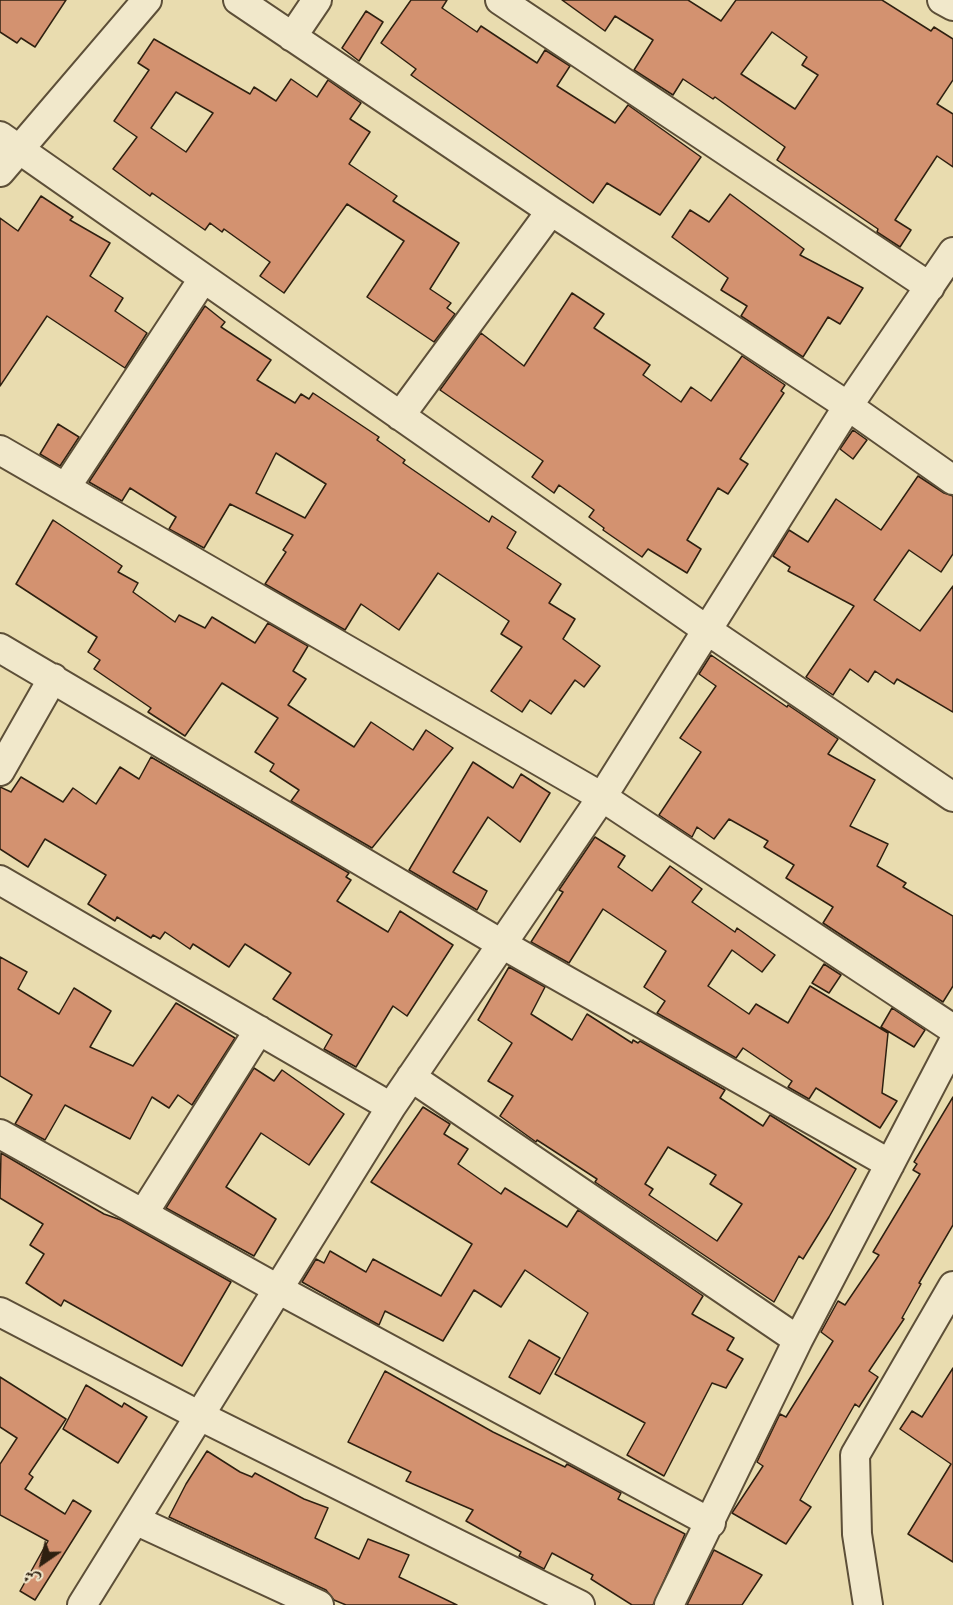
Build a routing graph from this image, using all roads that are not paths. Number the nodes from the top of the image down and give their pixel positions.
1 (147, 0) edge
2 (238, 0) edge
3 (317, 0) edge
4 (500, 0) edge
5 (942, 0) edge
6 (953, 6) edge
7 (292, 37) junction
8 (9, 143) edge
9 (0, 172) edge
10 (551, 211) junction
11 (953, 252) edge
12 (203, 279) junction
13 (930, 287) junction
14 (848, 406) junction
15 (400, 416) junction
16 (2, 455) edge
17 (953, 480) edge
18 (66, 488) junction
19 (707, 630) junction
20 (0, 648) edge
21 (53, 678) junction
22 (0, 771) edge
23 (602, 797) junction
24 (953, 797) edge
25 (0, 880) edge
26 (500, 943) junction
27 (953, 1029) edge
28 (260, 1030) junction
29 (953, 1043) edge
30 (411, 1077) junction
31 (946, 1078) edge
32 (391, 1107) junction
33 (0, 1134) edge
34 (890, 1164) junction
35 (143, 1214) junction
36 (953, 1286) edge
37 (276, 1288) junction
38 (0, 1312) edge
39 (798, 1340) junction
40 (200, 1416) junction
41 (135, 1520) junction
42 (711, 1523) junction
43 (82, 1605) edge
44 (319, 1605) edge
45 (580, 1605) edge
46 (669, 1605) edge
47 (868, 1605) edge

1 - 8 street
2 - 7 street
3 - 7 street
4 - 13 street
5 - 6 street
7 - 10 street
8 - 9 street
8 - 12 street
10 - 14 street
10 - 15 street
11 - 13 street
12 - 15 street
12 - 18 street
13 - 14 street
14 - 17 street
14 - 19 street
15 - 19 street
16 - 18 street
18 - 23 street
19 - 23 street
19 - 24 street
20 - 21 street
21 - 22 street
21 - 26 street
23 - 26 street
23 - 27 street
25 - 28 street
26 - 30 street
26 - 34 street
28 - 32 street
28 - 35 street
29 - 31 street
30 - 32 street
30 - 39 street
31 - 34 street
32 - 37 street
33 - 35 street
34 - 39 street
35 - 37 street
36 - 47 street
37 - 40 street
37 - 42 street
38 - 40 street
39 - 42 street
40 - 41 street
40 - 45 street
41 - 43 street
41 - 44 street
42 - 46 street

